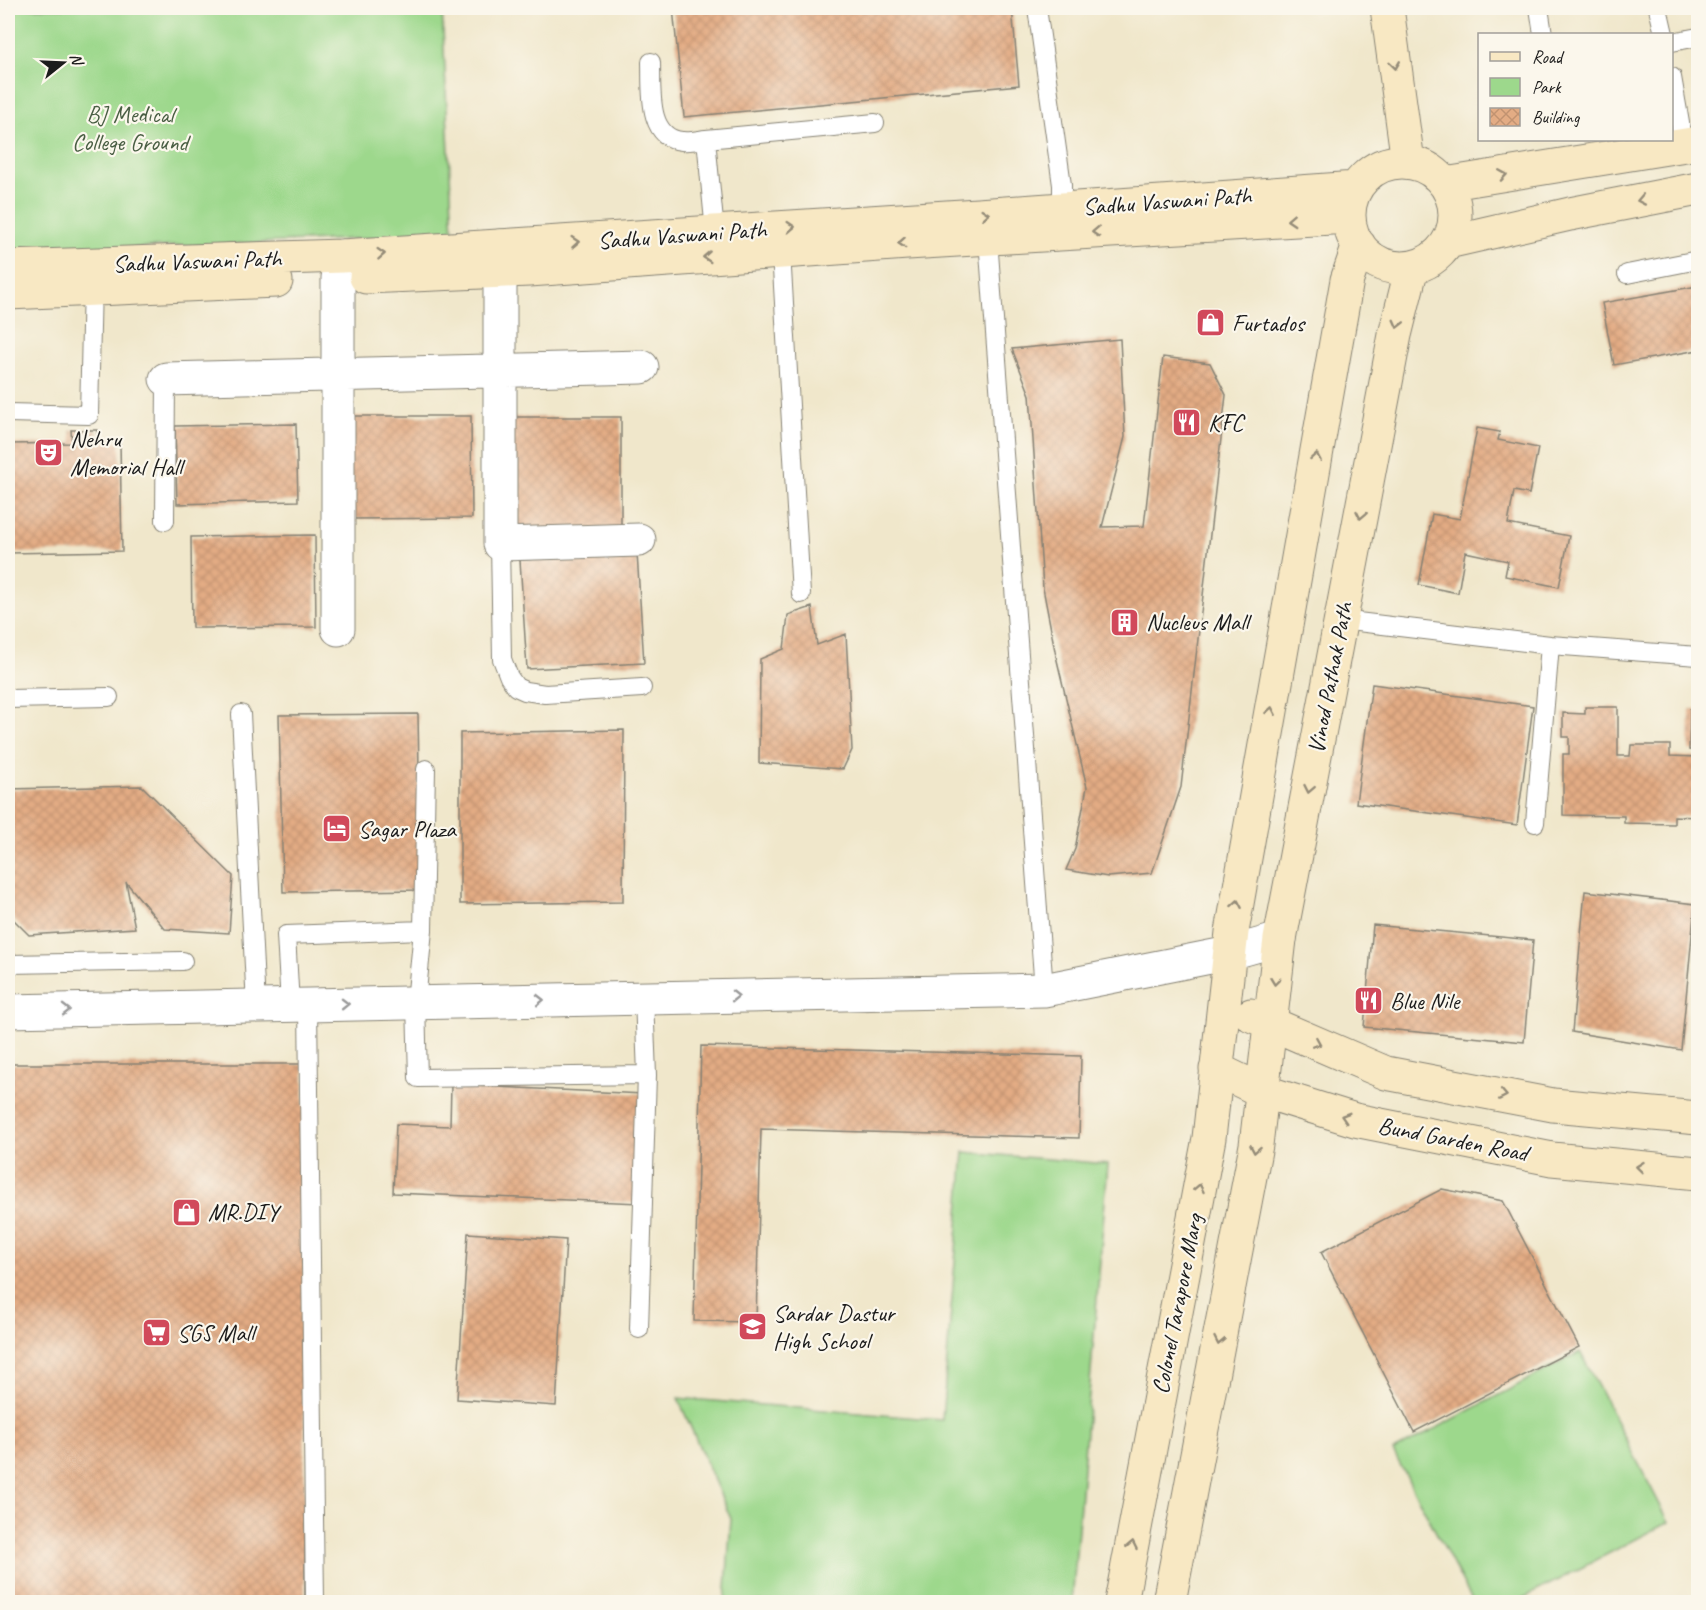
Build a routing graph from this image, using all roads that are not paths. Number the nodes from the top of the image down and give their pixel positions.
1 (1037, 8) edge
2 (1387, 8) edge
3 (1539, 8) edge
4 (1658, 8) edge
5 (1544, 33) edge
6 (1664, 33) edge
7 (1698, 37) edge
8 (1673, 42) edge
9 (651, 62) dead end
10 (1673, 84) edge
11 (875, 123) dead end
12 (706, 139) junction
13 (1691, 145) edge
14 (1408, 162) junction
15 (1445, 184) junction
16 (1698, 189) edge
17 (1062, 209) junction
18 (1355, 216) junction
19 (715, 232) junction
20 (988, 238) junction
21 (1448, 242) junction
22 (781, 252) junction
23 (499, 259) junction
24 (1698, 260) edge
25 (8, 267) edge
26 (1412, 267) junction
27 (340, 268) junction
28 (1627, 274) dead end
29 (92, 277) junction
30 (8, 293) edge
31 (642, 366) dead end
32 (499, 370) junction
33 (339, 374) junction
34 (166, 379) joint
35 (8, 413) edge
36 (165, 521) dead end
37 (639, 540) dead end
38 (500, 544) junction
39 (801, 594) dead end
40 (1341, 620) junction
41 (338, 629) dead end
42 (1550, 645) junction
43 (1698, 656) edge
44 (642, 688) dead end
45 (109, 697) dead end
46 (8, 699) edge
47 (241, 714) dead end
48 (426, 769) dead end
49 (1535, 823) dead end
50 (423, 930) junction
51 (1280, 939) junction
52 (1230, 953) junction
53 (183, 961) dead end
54 (8, 964) edge
55 (1044, 990) junction
56 (644, 998) junction
57 (416, 1002) junction
58 (1225, 1003) junction
59 (299, 1005) junction
60 (256, 1006) junction
61 (8, 1011) edge
62 (1270, 1023) junction
63 (1216, 1069) junction
64 (647, 1075) junction
65 (1262, 1091) junction
66 (1698, 1118) edge
67 (1698, 1173) edge
68 (639, 1329) dead end
69 (315, 1602) edge
70 (1121, 1602) edge
71 (1169, 1602) edge

1 - 17 lane
2 -> 14 main road
3 - 5 lane
4 - 6 lane
7 - 8 lane
9 - 12 lane
10 - 13 lane
11 - 12 lane
12 - 19 lane
15 -> 13 main road
14 - 15 main road
14 - 18 main road
15 - 21 main road
16 -> 21 main road
17 - 18 main road, Sadhu Vaswani Path
19 -> 17 main road, Sadhu Vaswani Path
18 -> 20 main road, Sadhu Vaswani Path
18 - 26 main road
52 -> 18 main road
23 -> 19 main road, Sadhu Vaswani Path
20 -> 22 main road, Sadhu Vaswani Path
20 - 55 lane
21 - 26 main road
22 -> 23 main road, Sadhu Vaswani Path
22 - 39 lane
23 - 27 main road, Sadhu Vaswani Path
23 - 32 street
24 - 28 lane
25 - 29 main road, Sadhu Vaswani Path
26 -> 40 main road, Vinod Pathak Path
27 - 29 main road, Sadhu Vaswani Path
27 - 33 street
29 - 30 main road, Sadhu Vaswani Path
29 - 35 lane
31 - 32 street
32 - 33 street
32 - 38 street
33 - 34 street
33 - 41 street
34 - 36 lane
37 - 38 street
38 - 44 lane
40 - 42 lane
40 -> 51 main road, Vinod Pathak Path
42 - 43 lane
42 - 49 lane
45 - 46 lane
47 - 60 lane
48 - 50 lane
50 - 57 lane
50 - 59 lane
51 - 52 street
51 -> 62 main road, Vinod Pathak Path
52 - 55 street
52 - 58 main road
53 - 54 lane
56 -> 55 street
57 -> 56 street
56 - 64 lane
59 -> 57 street
57 - 64 lane
58 - 62 main road
58 - 63 main road, Colonel Tarapore Marg
59 - 60 street
59 - 69 lane
61 -> 60 street
62 - 65 main road, Vinod Pathak Path
62 -> 66 main road
63 - 65 main road, Bund Garden Road
70 -> 63 main road, Colonel Tarapore Marg
64 - 68 lane
67 -> 65 main road, Bund Garden Road
65 -> 71 main road, Colonel Tarapore Marg

